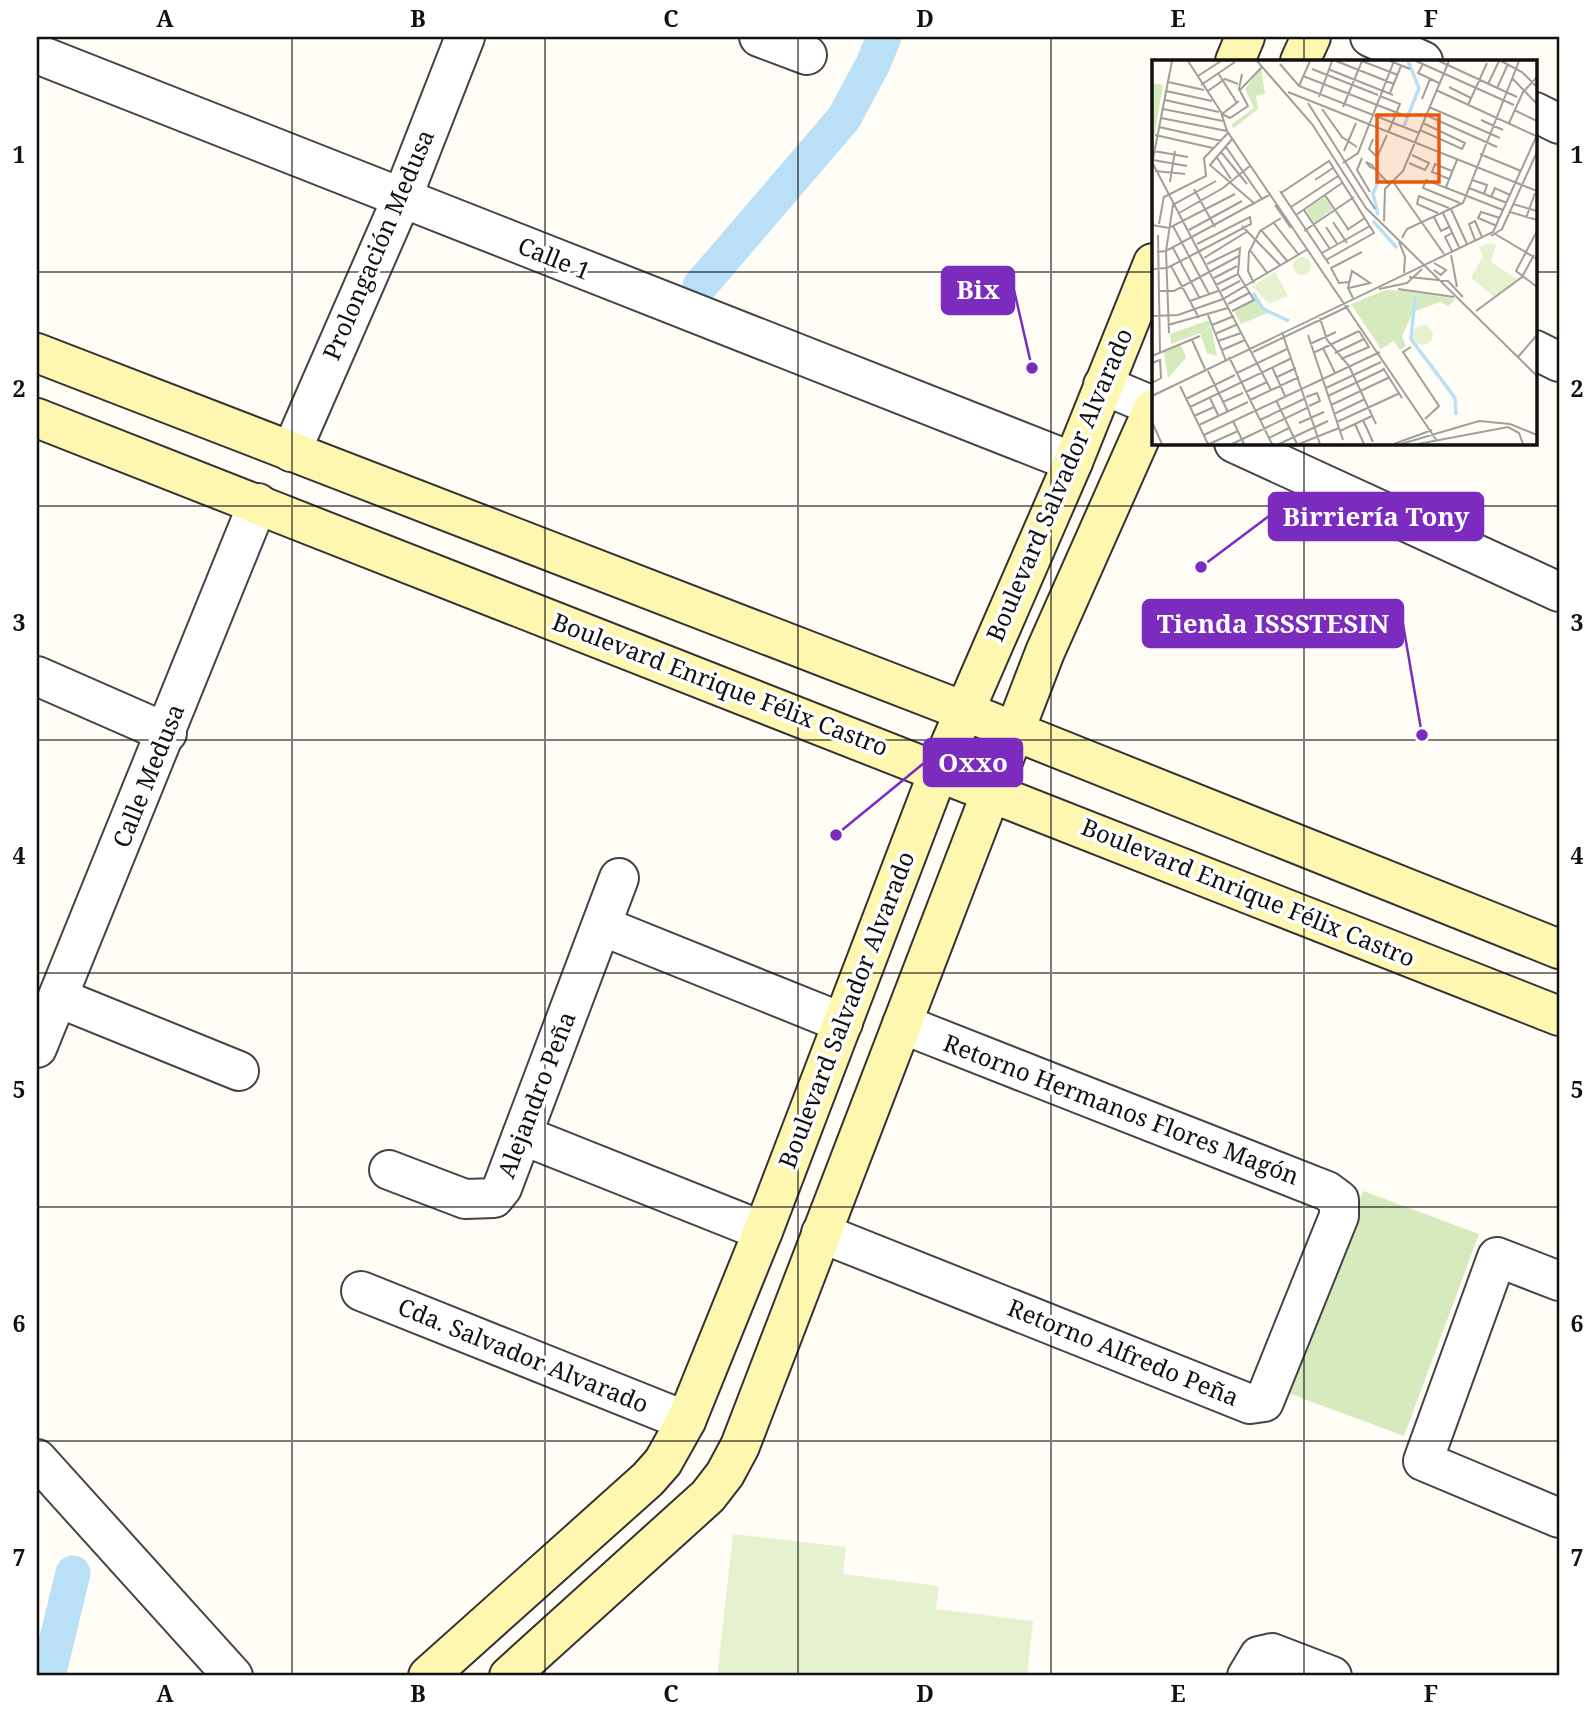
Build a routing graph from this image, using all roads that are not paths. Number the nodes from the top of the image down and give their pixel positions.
1 (465, 37) edge
2 (759, 37) edge
3 (1245, 37) edge
4 (1311, 37) edge
5 (1370, 37) edge
6 (37, 54) edge
7 (807, 55) dead end
8 (1235, 60) edge
9 (1300, 60) edge
10 (1421, 60) edge
11 (1536, 112) edge
12 (1559, 124) edge
13 (402, 198) junction
14 (1152, 265) edge
15 (1536, 350) edge
16 (37, 353) edge
17 (1559, 362) edge
18 (1103, 385) junction
19 (1152, 407) edge
20 (1152, 409) edge
21 (37, 418) edge
22 (1236, 444) edge
23 (291, 452) junction
24 (1073, 462) junction
25 (258, 503) junction
26 (1559, 592) edge
27 (37, 676) edge
28 (964, 711) junction
29 (167, 733) junction
30 (1014, 733) junction
31 (939, 770) junction
32 (991, 791) junction
33 (619, 878) dead end
34 (602, 926) junction
35 (877, 934) junction
36 (1559, 949) edge
37 (929, 954) junction
38 (59, 998) junction
39 (1559, 1016) edge
40 (843, 1023) junction
41 (902, 1024) junction
42 (37, 1048) edge
43 (239, 1071) dead end
44 (522, 1135) junction
45 (388, 1170) dead end
46 (1339, 1200) joint
47 (763, 1231) junction
48 (821, 1233) junction
49 (1559, 1281) edge
50 (739, 1285) junction
51 (361, 1291) dead end
52 (793, 1305) junction
53 (686, 1421) junction
54 (37, 1459) edge
55 (1559, 1518) edge
56 (1253, 1666) edge
57 (233, 1676) edge
58 (428, 1676) edge
59 (509, 1676) edge
60 (1332, 1676) edge

1 - 13 street, Prolongación Medusa
2 - 7 street
3 - 8 street
4 - 9 street
5 - 10 street
6 - 13 street, Calle 1
11 - 12 street
13 - 23 street, Prolongación Medusa
13 - 24 street, Calle 1
14 - 18 street, Boulevard Salvador Alvarado
15 - 17 street
16 - 23 street
18 - 19 street
18 - 24 street, Boulevard Salvador Alvarado
20 - 30 street, Boulevard Salvador Alvarado
21 - 25 street, Boulevard Enrique Félix Castro
22 - 26 street
23 - 28 street
24 - 28 street, Boulevard Salvador Alvarado
25 - 29 street, Calle Medusa
25 - 31 street, Boulevard Enrique Félix Castro
27 - 29 street
28 - 30 street
28 - 31 street, Boulevard Salvador Alvarado
29 - 38 street, Calle Medusa
30 - 32 street, Boulevard Salvador Alvarado
30 - 36 street
31 - 32 street, Boulevard Enrique Félix Castro
31 - 35 street, Boulevard Salvador Alvarado
32 - 37 street, Boulevard Salvador Alvarado
32 - 39 street, Boulevard Enrique Félix Castro
33 - 34 street, Alejandro Peña
34 - 40 street
34 - 44 street, Alejandro Peña
35 - 37 street
35 - 40 street, Boulevard Salvador Alvarado
37 - 41 street, Boulevard Salvador Alvarado
38 - 42 street, Calle Medusa
38 - 43 street
40 - 47 street, Boulevard Salvador Alvarado
41 - 46 street, Retorno Hermanos Flores Magón
41 - 48 street, Boulevard Salvador Alvarado
44 - 45 street, Alejandro Peña
44 - 47 street
46 - 48 street, Retorno Alfredo Peña
47 - 50 street, Boulevard Salvador Alvarado
48 - 52 street, Boulevard Salvador Alvarado
49 - 55 street
50 - 52 street
50 - 53 street, Boulevard Salvador Alvarado
51 - 53 street, Cda. Salvador Alvarado
52 - 59 street, Boulevard Salvador Alvarado
53 - 58 street, Boulevard Salvador Alvarado
54 - 57 street
56 - 60 street

